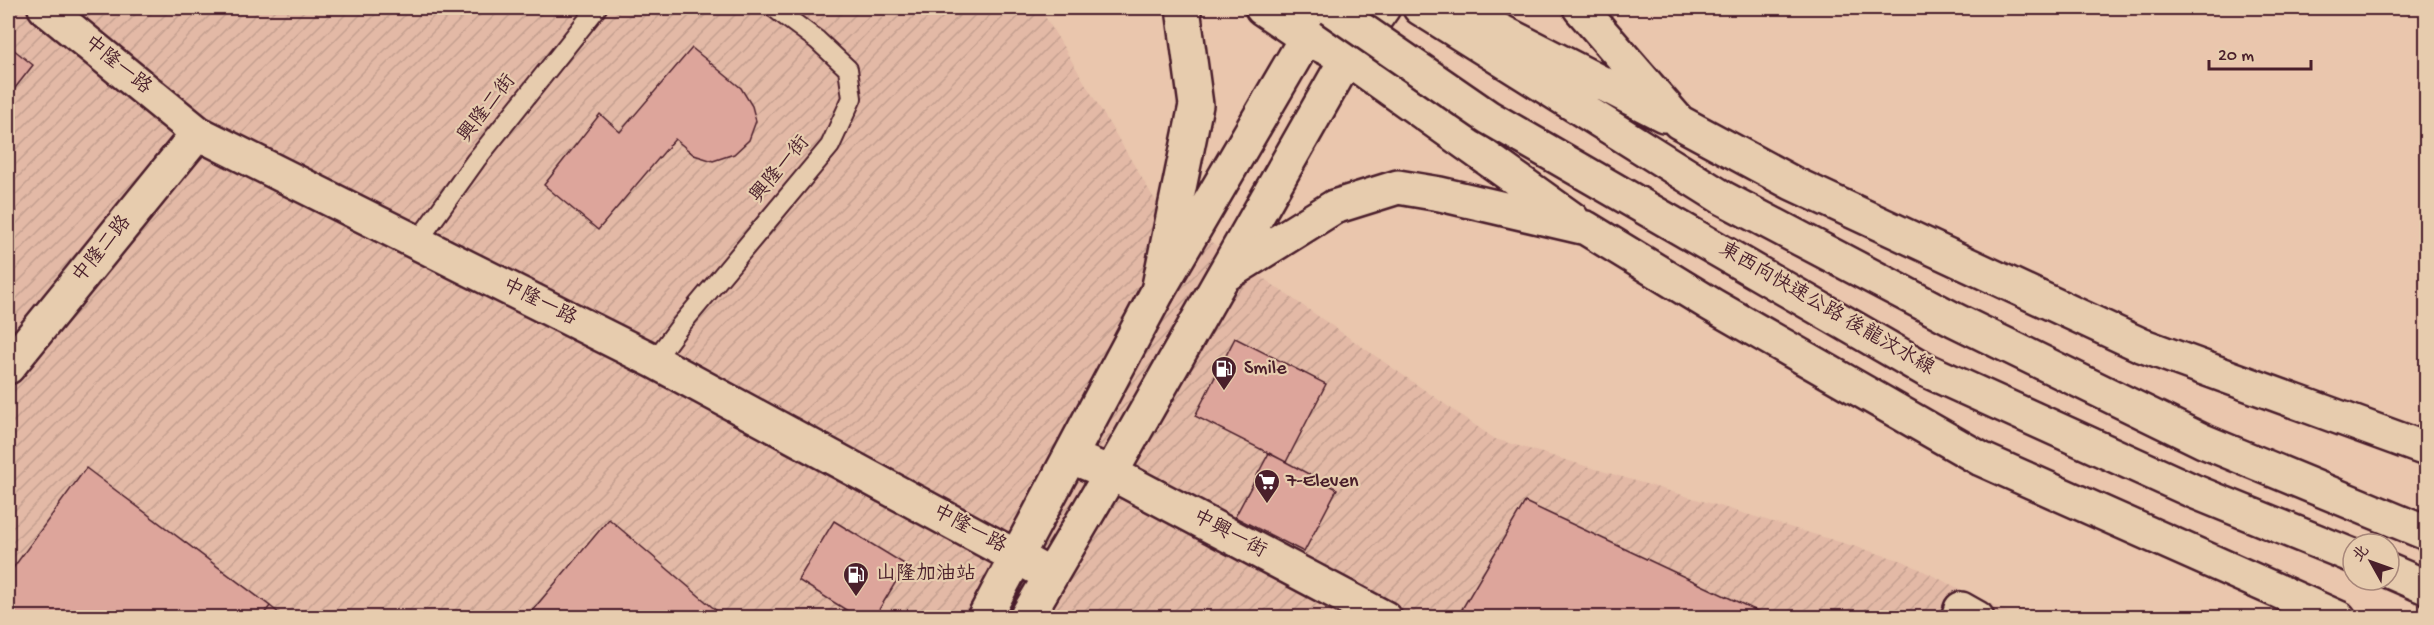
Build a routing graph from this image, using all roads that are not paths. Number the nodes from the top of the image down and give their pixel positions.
1 (45, 8) edge
2 (597, 8) edge
3 (774, 8) edge
4 (1183, 8) edge
5 (1262, 8) edge
6 (1329, 8) edge
7 (1383, 8) edge
8 (1420, 8) edge
9 (1453, 8) edge
10 (1580, 8) edge
11 (1306, 38) junction
12 (1347, 58) junction
13 (1679, 122) junction
14 (198, 133) junction
15 (1586, 228) junction
16 (418, 241) junction
17 (1225, 275) junction
18 (1158, 291) junction
19 (654, 361) junction
20 (8, 367) edge
21 (2427, 449) edge
22 (1071, 457) junction
23 (1111, 473) junction
24 (2427, 533) edge
25 (2341, 551) edge
26 (1016, 555) junction
27 (1050, 574) junction
28 (2401, 576) edge
29 (2427, 587) edge
30 (984, 618) edge
31 (1026, 618) edge
32 (1385, 618) edge
33 (2339, 618) edge

1 - 14 main road, 中隆一路
2 - 16 lane, 興隆二街
3 - 19 lane, 興隆一街
4 - 18 main road
5 - 11 main road
6 - 11 main road
6 - 25 main road, 東西向快速公路 後龍汶水線, bridge
7 - 12 main road
8 - 24 main road
9 - 13 main road
10 - 13 main road
11 - 12 main road
11 - 18 main road
12 - 15 main road
12 - 17 main road
13 - 21 main road
14 - 16 main road, 中隆一路
14 - 20 main road, 中隆二路
15 - 17 main road
15 - 33 main road
16 - 19 main road, 中隆一路
17 - 23 main road
18 - 22 main road
19 - 26 main road, 中隆一路
22 - 23 main road, 中興一街
22 - 26 main road
23 - 27 main road
23 - 32 main road, 中興一街
26 - 27 main road, 中隆一路
26 - 30 main road
27 - 31 main road
28 - 29 main road

